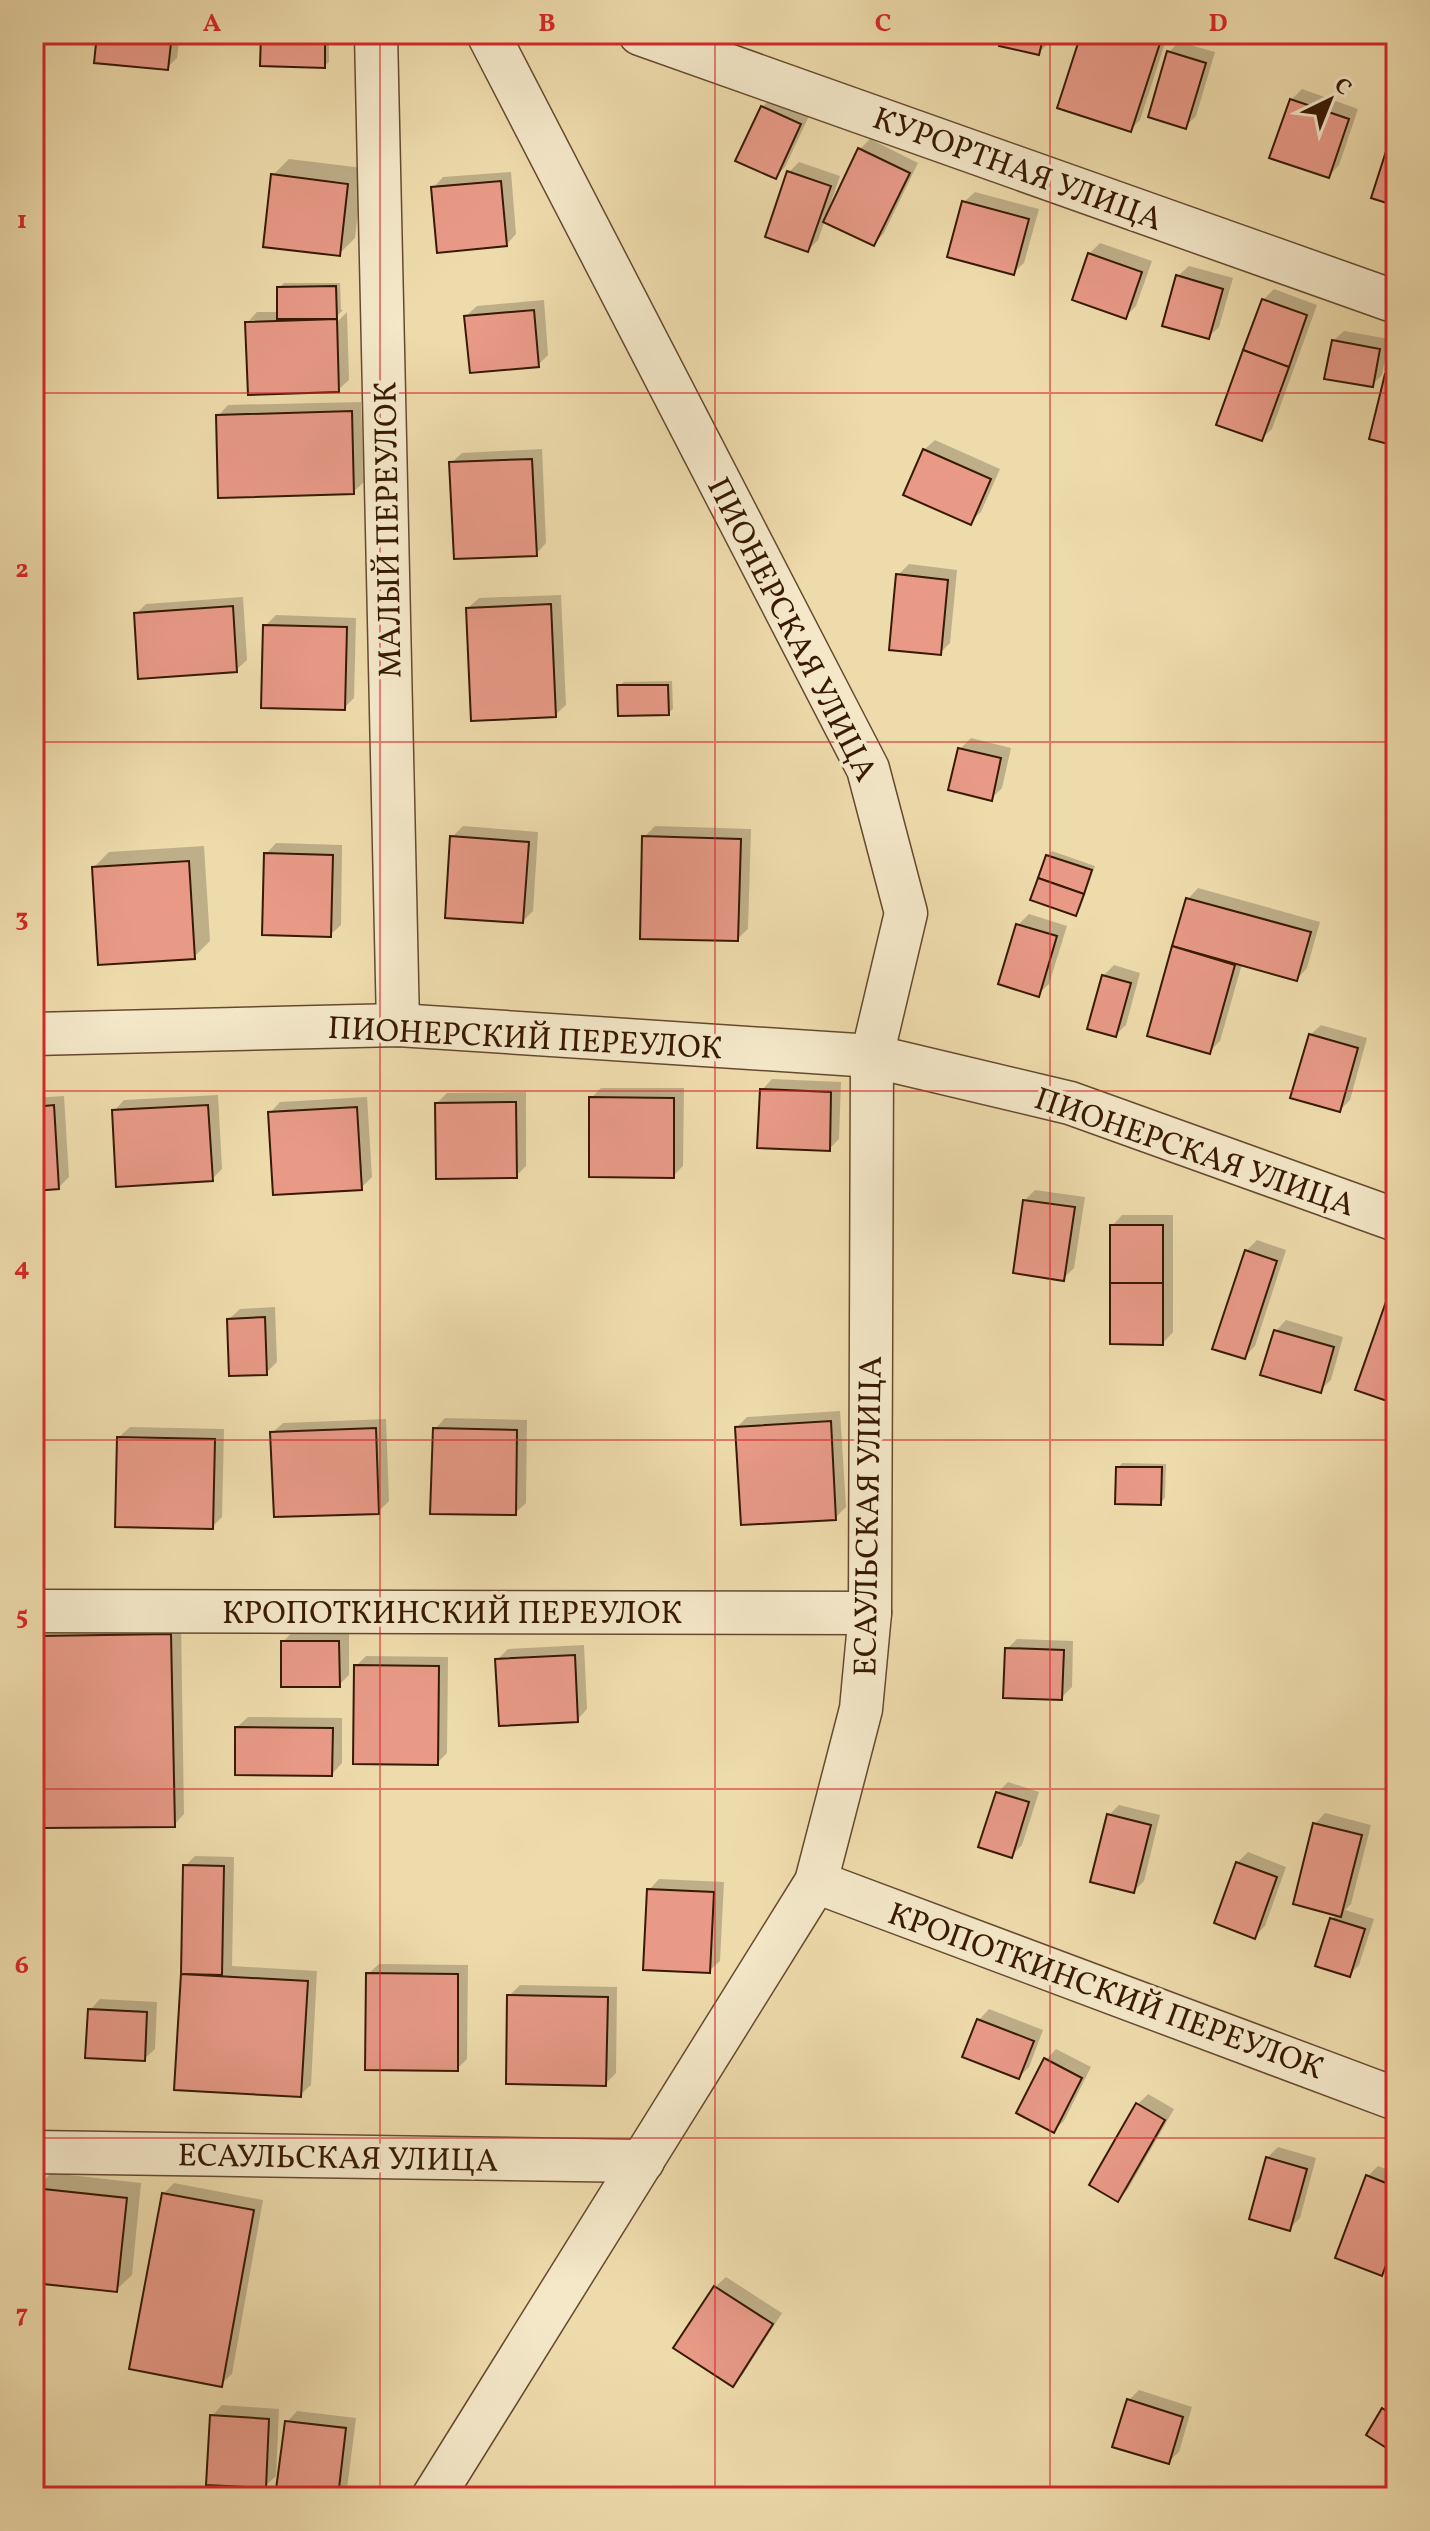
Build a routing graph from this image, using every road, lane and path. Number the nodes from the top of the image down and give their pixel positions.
1 (376, 34) edge
2 (488, 34) edge
3 (640, 34) edge
4 (1396, 302) edge
5 (398, 1025) junction
6 (34, 1034) edge
7 (872, 1056) junction
8 (1396, 1220) edge
9 (34, 1611) edge
10 (870, 1613) junction
11 (816, 1882) junction
12 (1396, 2099) edge
13 (34, 2152) edge
14 (643, 2161) junction
15 (433, 2497) edge

1 - 5 street, МАЛЫЙ ПЕРЕУЛОК
2 - 7 street, ПИОНЕРСКАЯ УЛИЦА
3 - 4 street, КУРОРТНАЯ УЛИЦА
5 - 6 street, ПИОНЕРСКИЙ ПЕРЕУЛОК
5 - 7 street, ПИОНЕРСКИЙ ПЕРЕУЛОК
7 - 8 street, ПИОНЕРСКАЯ УЛИЦА
7 - 10 street, ЕСАУЛЬСКАЯ УЛИЦА
9 - 10 street, КРОПОТКИНСКИЙ ПЕРЕУЛОК
10 - 11 street, ЕСАУЛЬСКАЯ УЛИЦА
11 - 12 street, КРОПОТКИНСКИЙ ПЕРЕУЛОК
11 - 14 street, ЕСАУЛЬСКАЯ УЛИЦА
13 - 14 street, ЕСАУЛЬСКАЯ УЛИЦА
14 - 15 street, ЕСАУЛЬСКАЯ УЛИЦА

